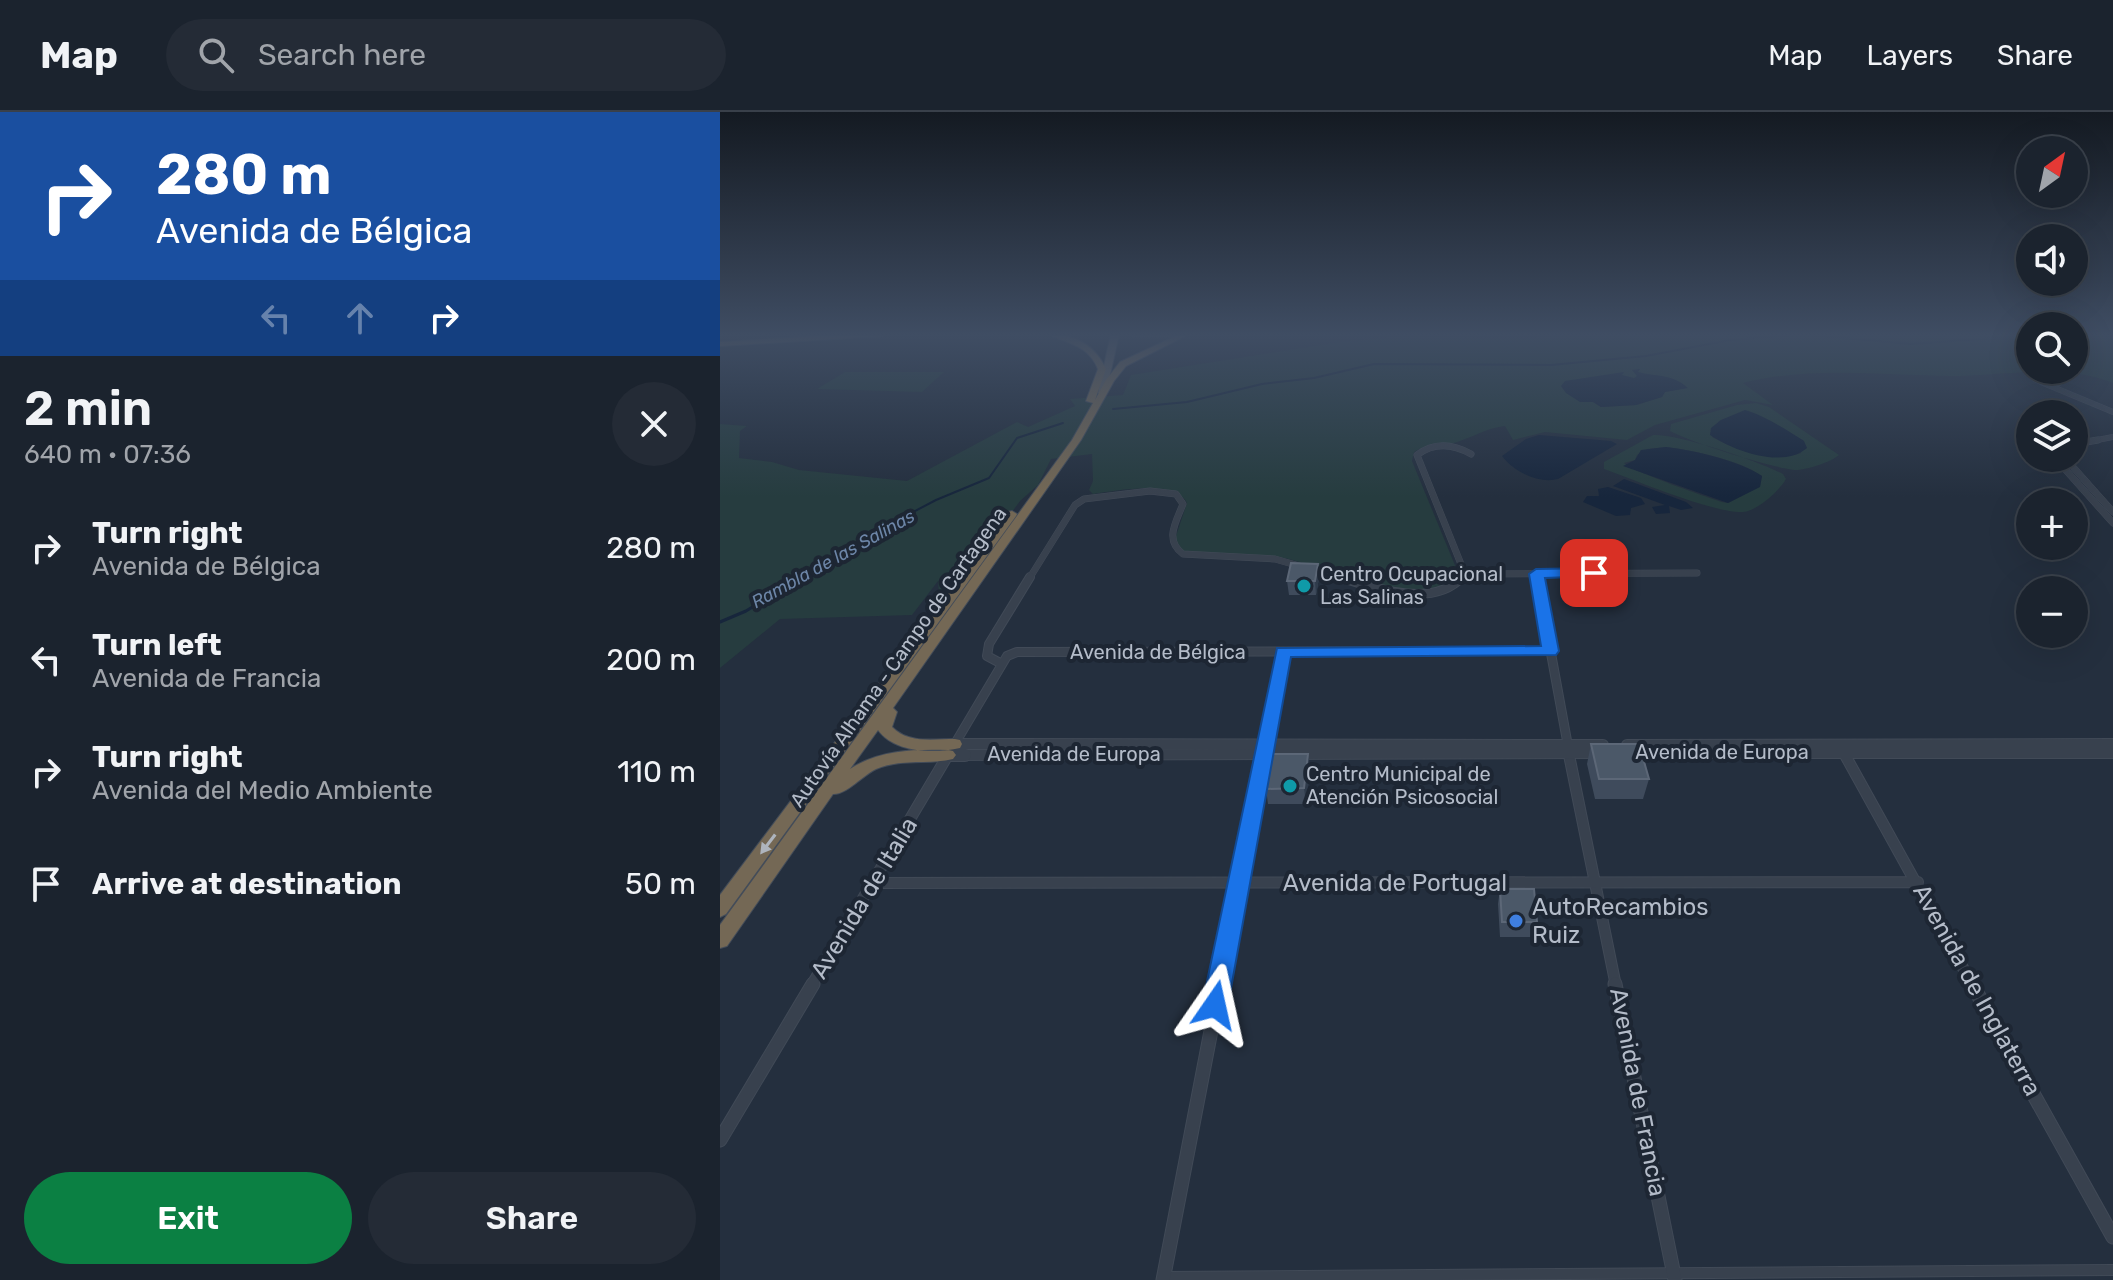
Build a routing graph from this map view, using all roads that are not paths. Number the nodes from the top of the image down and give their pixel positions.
1 (1096, 389) edge
2 (1103, 389) edge
3 (1105, 389) edge
4 (2057, 389) edge
5 (2070, 389) edge
6 (1102, 393) junction
7 (2113, 410) edge
8 (2113, 435) edge
9 (2088, 439) edge
10 (1471, 454) dead end
11 (2067, 472) edge
12 (2077, 472) edge
13 (2113, 512) edge
14 (2113, 523) edge
15 (1697, 573) dead end
16 (1465, 574) junction
17 (1536, 574) junction
18 (1550, 651) junction
19 (1283, 652) junction
20 (1005, 660) junction
21 (899, 689) junction
22 (2113, 744) edge
23 (1841, 748) junction
24 (952, 749) junction
25 (1265, 749) junction
26 (1568, 749) junction
27 (2113, 753) edge
28 (1597, 882) junction
29 (1918, 882) junction
30 (872, 883) junction
31 (1238, 883) junction
32 (720, 909) edge
33 (722, 937) edge
34 (720, 1140) edge
35 (2113, 1237) edge
36 (2113, 1270) edge
37 (1674, 1276) edge
38 (1163, 1279) edge

1 -> 32 highway, Autovía Alhama - Campo de Cartagena
2 - 6 highway
3 - 6 highway, Autovía Alhama - Campo de Cartagena
4 - 7 street
5 - 7 street
6 - 21 highway, Autovía Alhama - Campo de Cartagena
8 - 9 street
10 - 16 street
11 - 14 street
12 - 13 street
15 - 17 street
16 - 17 street
16 - 20 street
17 - 18 street, Avenida de Francia
18 - 19 street, Avenida de Bélgica
18 - 26 street, Avenida de Francia
19 - 20 street, Avenida de Bélgica
19 - 25 street
20 - 24 street, Avenida de Italia
21 - 24 highway
21 - 33 highway, Autovía Alhama - Campo de Cartagena
22 - 23 street, Avenida de Europa
23 - 26 street, Avenida de Europa
23 - 27 street, Avenida de Europa
23 - 29 street, Avenida de Inglaterra
24 - 25 street, Avenida de Europa
24 - 30 street, Avenida de Italia
24 - 33 highway
25 - 26 street, Avenida de Europa
25 - 31 street
26 - 28 street, Avenida de Francia
28 - 29 street, Avenida de Portugal
28 - 31 street, Avenida de Portugal
28 - 37 street, Avenida de Francia
29 - 35 street, Avenida de Inglaterra
30 - 31 street, Avenida de Portugal
30 - 34 street, Avenida de Italia
31 - 38 street
36 - 37 street
37 - 38 street

